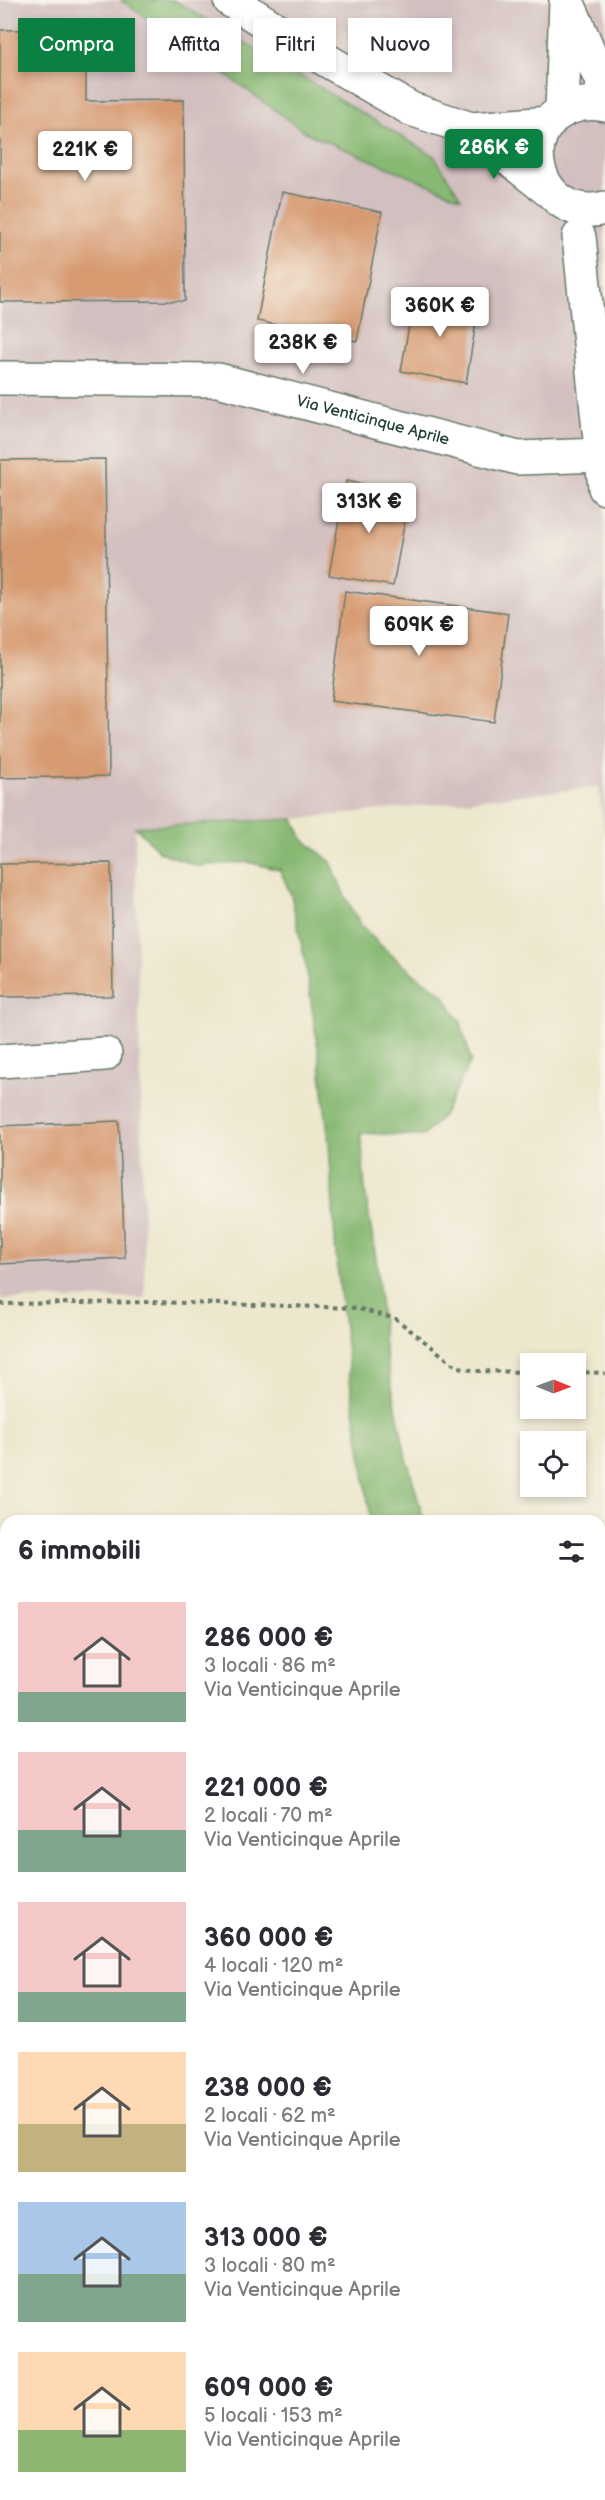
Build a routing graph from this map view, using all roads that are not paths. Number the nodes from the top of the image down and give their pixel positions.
1 (231, 0) edge
2 (566, 0) edge
3 (605, 89) edge
4 (605, 105) edge
5 (556, 117) junction
6 (471, 129) junction
7 (555, 196) junction
8 (593, 219) edge
9 (0, 378) edge
10 (602, 454) junction
11 (605, 489) edge
12 (105, 1054) dead end
13 (0, 1061) edge

1 - 6 street
2 - 3 street
2 - 5 street
4 - 5 street
5 - 6 street
5 - 7 street
6 - 7 street
7 - 8 street
8 - 10 street
9 - 10 street, Via Venticinque Aprile
10 - 11 street
12 - 13 street

